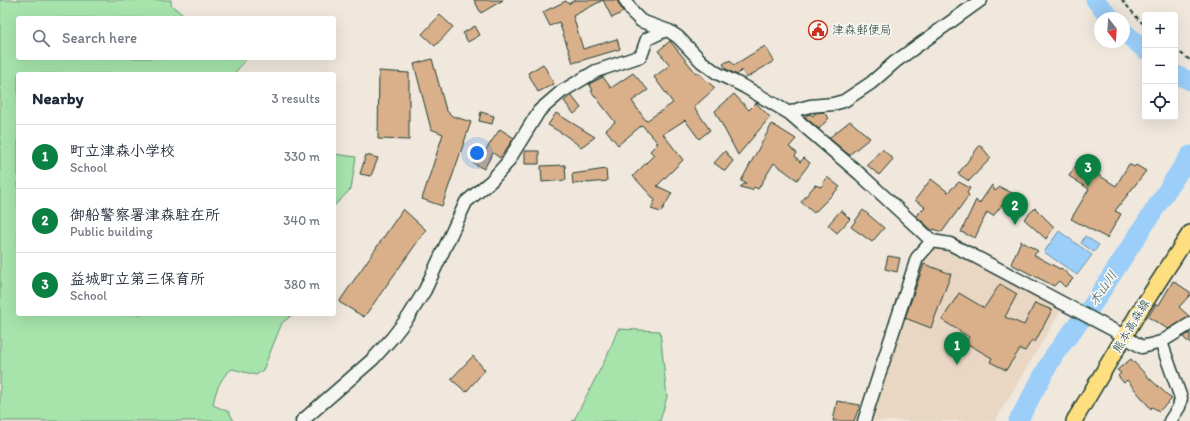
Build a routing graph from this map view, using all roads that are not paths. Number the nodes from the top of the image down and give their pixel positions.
1 (625, 0) edge
2 (981, 0) edge
3 (666, 30) junction
4 (789, 113) junction
5 (1190, 233) edge
6 (932, 242) junction
7 (1190, 324) edge
8 (1121, 334) junction
9 (1161, 342) junction
10 (302, 421) edge
11 (864, 421) edge
12 (1074, 421) edge
13 (1170, 421) edge

1 - 3 street
2 - 4 street
3 - 4 street
3 - 10 street
4 - 6 street
5 - 8 main road, 熊本高森線
6 - 8 street
6 - 11 street
7 - 9 street
8 - 9 street
8 - 12 main road, 熊本高森線
9 - 13 street

